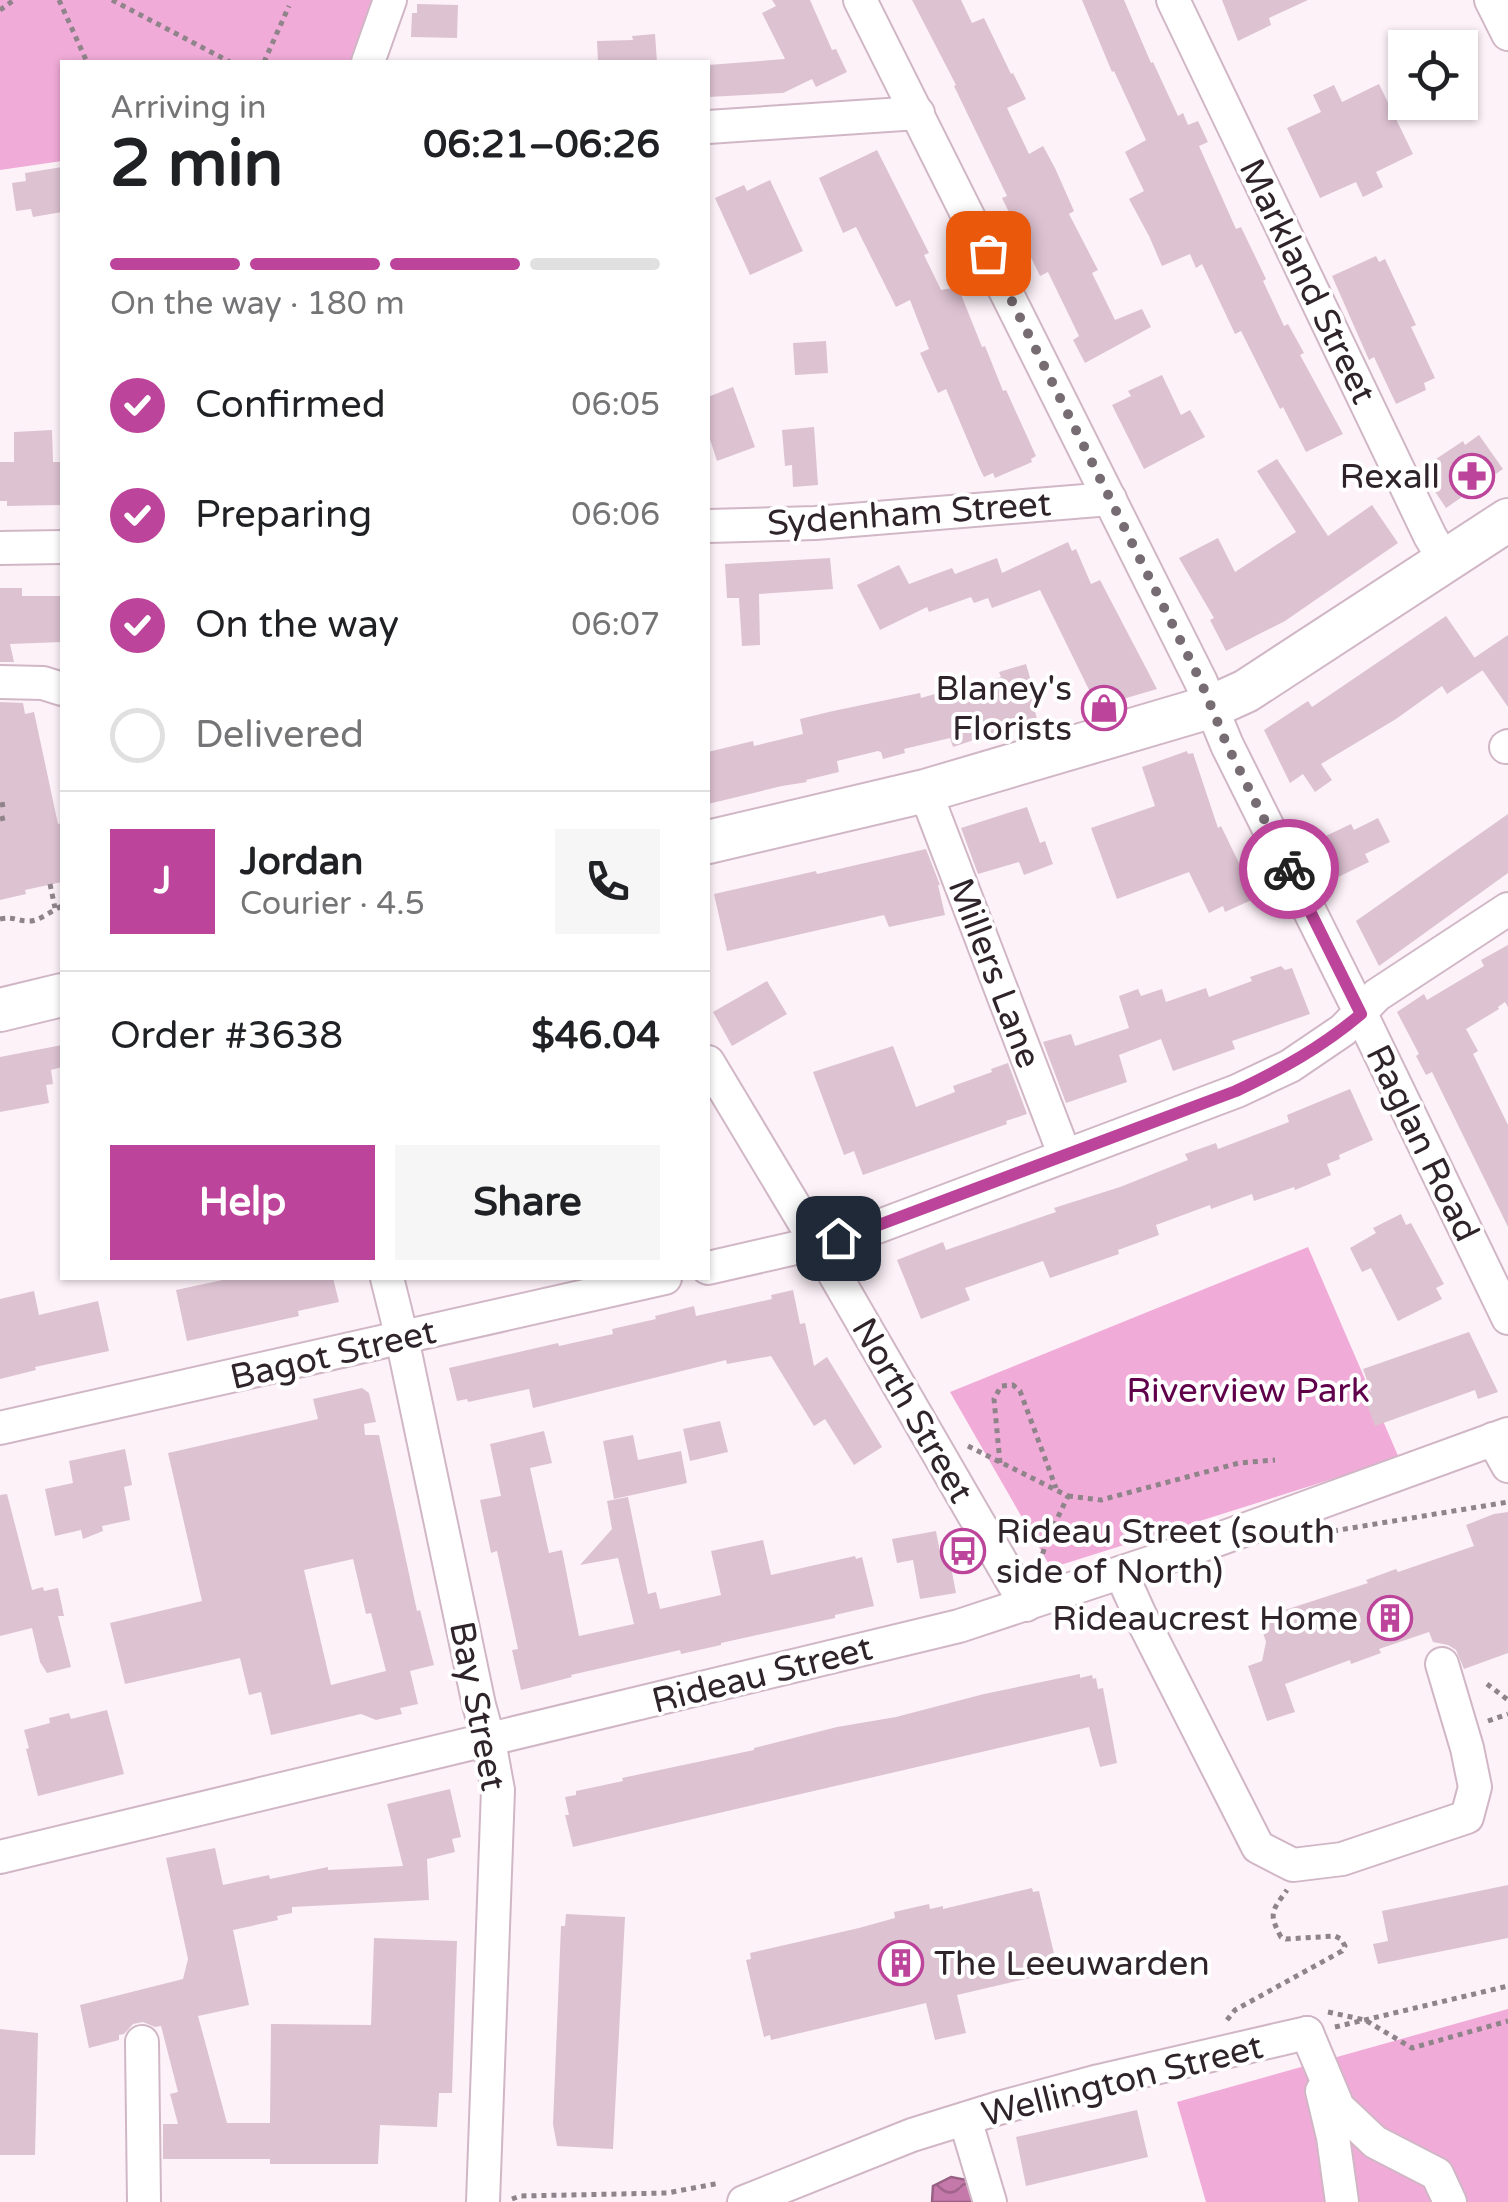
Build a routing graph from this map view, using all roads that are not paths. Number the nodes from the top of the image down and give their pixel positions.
1 (390, 0) edge
2 (860, 0) edge
3 (1173, 0) edge
4 (1491, 0) edge
5 (1508, 34) edge
6 (369, 60) edge
7 (918, 113) junction
8 (710, 127) edge
9 (1110, 498) junction
10 (1508, 520) edge
11 (710, 526) edge
12 (60, 547) edge
13 (0, 548) edge
14 (1445, 562) junction
15 (0, 682) edge
16 (60, 688) edge
17 (1213, 706) junction
18 (925, 791) junction
19 (710, 842) edge
20 (1508, 909) edge
21 (60, 995) edge
22 (0, 1010) edge
23 (1361, 1014) junction
24 (710, 1065) edge
25 (1065, 1156) junction
26 (816, 1242) junction
27 (710, 1268) edge
28 (388, 1280) edge
29 (656, 1280) edge
30 (1508, 1318) edge
31 (402, 1338) junction
32 (0, 1428) edge
33 (1503, 1446) edge
34 (1120, 1573) junction
35 (1026, 1605) junction
36 (1442, 1664) dead end
37 (489, 1741) junction
38 (0, 1857) edge
39 (1308, 2034) junction
40 (142, 2042) dead end
41 (965, 2119) junction
42 (740, 2190) edge
43 (144, 2202) edge
44 (483, 2202) edge
45 (990, 2202) edge
46 (1342, 2202) edge
47 (1450, 2202) edge

1 - 6 street
2 - 7 street, Raglan Road
3 - 14 street, Markland Street
4 - 5 street
7 - 8 street
7 - 9 street, Raglan Road
9 - 11 street, Sydenham Street
9 - 17 street, Raglan Road
10 - 14 main road
12 - 13 street
14 - 17 main road
15 - 16 street
17 - 18 main road
17 - 23 street, Raglan Road
18 - 19 main road
18 - 25 street, Millers Lane
20 - 23 street
21 - 22 main road
23 - 25 street
23 - 30 street, Raglan Road
24 - 26 street, North Street
25 - 26 street
26 - 27 street
26 - 35 street, North Street
28 - 31 street, Bay Street
29 - 31 street, Bagot Street
31 - 32 street, Bagot Street
31 - 37 street, Bay Street
33 - 34 street, Rideau Street
34 - 35 street, Rideau Street
34 - 36 street
35 - 37 street, Rideau Street
37 - 38 street, Rideau Street
37 - 44 street, Bay Street
39 - 41 street, Wellington Street
39 - 46 street
39 - 47 street
40 - 43 street
41 - 42 street, Wellington Street
41 - 45 street

